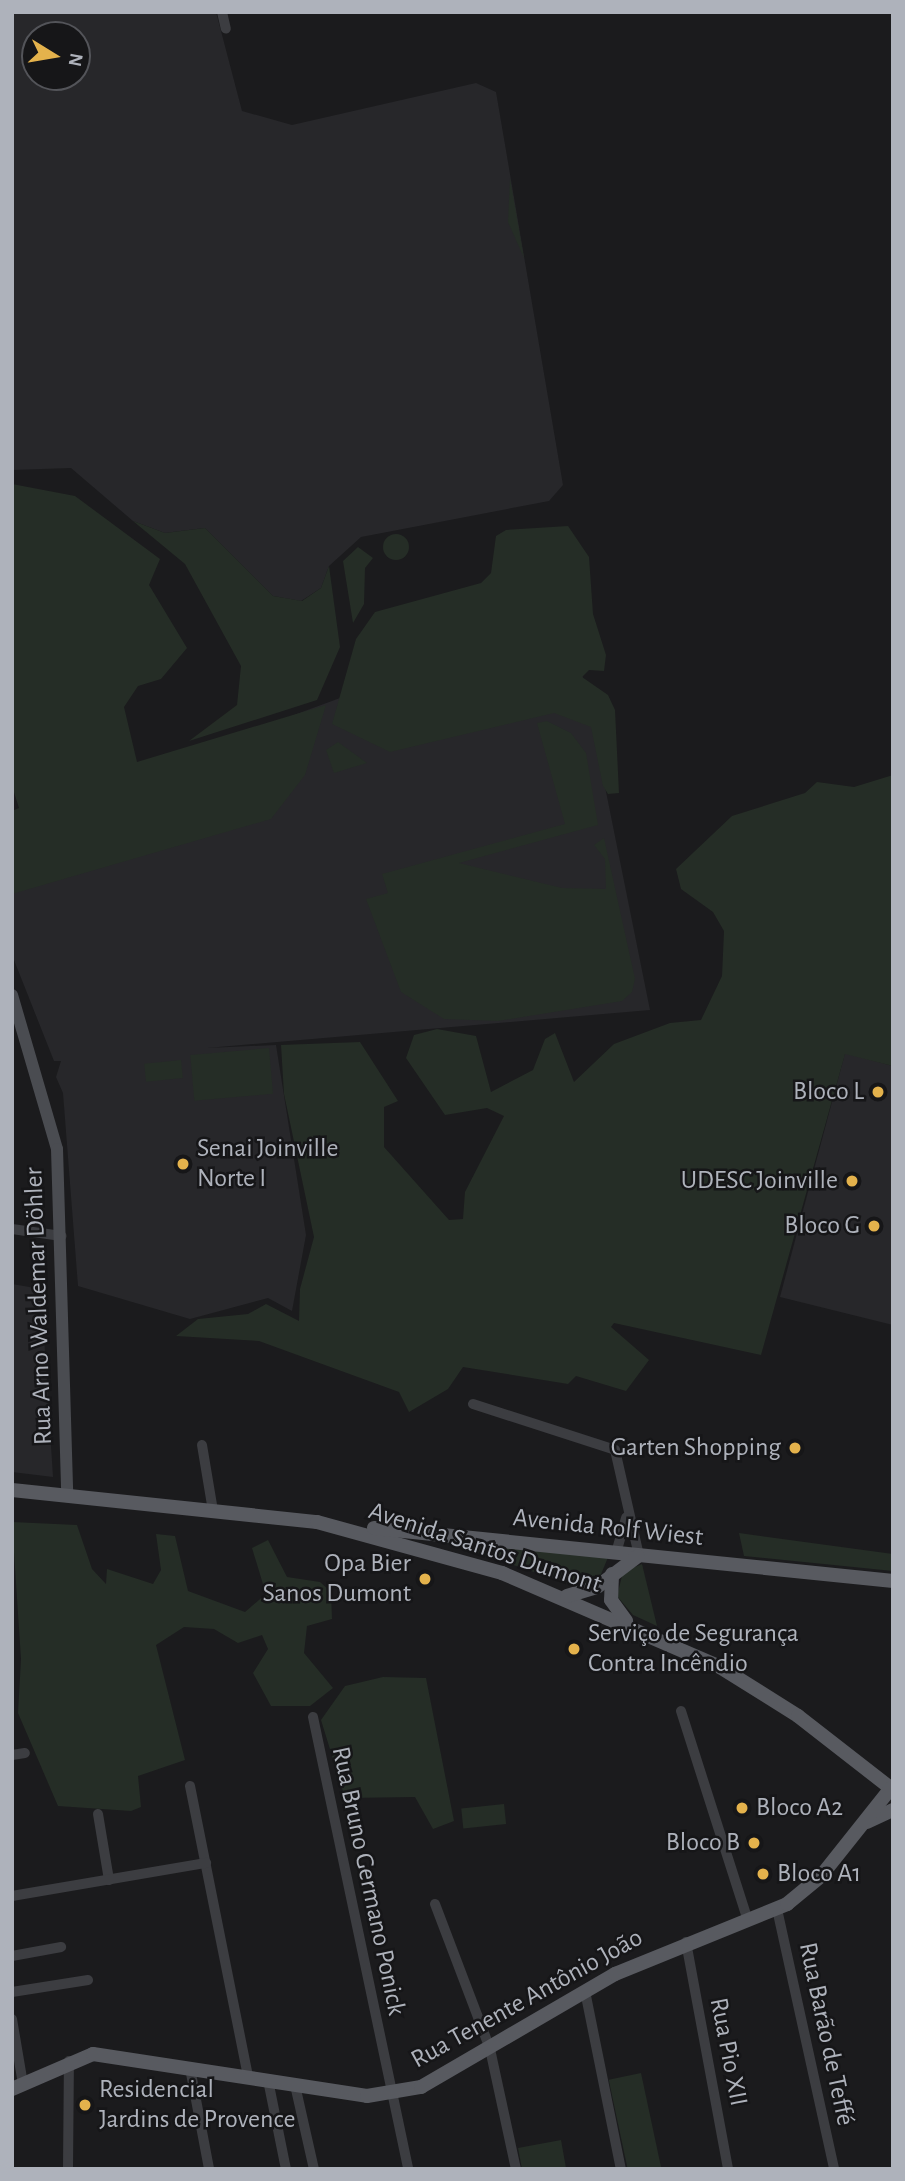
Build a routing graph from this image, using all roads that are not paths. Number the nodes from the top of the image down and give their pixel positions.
1 (222, 12) edge
2 (226, 29) dead end
3 (12, 995) edge
4 (12, 1229) edge
5 (62, 1236) junction
6 (473, 1404) dead end
7 (202, 1445) dead end
8 (12, 1490) edge
9 (67, 1496) junction
10 (213, 1511) junction
11 (626, 1516) junction
12 (317, 1522) junction
13 (616, 1553) junction
14 (639, 1556) junction
15 (611, 1577) junction
16 (866, 1579) junction
17 (893, 1581) edge
18 (893, 1590) edge
19 (565, 1596) junction
20 (627, 1623) junction
21 (681, 1711) dead end
22 (313, 1717) dead end
23 (25, 1753) dead end
24 (12, 1755) edge
25 (190, 1786) dead end
26 (892, 1789) edge
27 (893, 1810) edge
28 (98, 1814) dead end
29 (860, 1827) junction
30 (206, 1863) junction
31 (109, 1880) junction
32 (12, 1896) edge
33 (435, 1904) dead end
34 (777, 1909) junction
35 (748, 1920) junction
36 (686, 1942) junction
37 (61, 1947) dead end
38 (12, 1956) edge
39 (88, 1980) dead end
40 (585, 1991) junction
41 (12, 1992) edge
42 (12, 2019) edge
43 (490, 2049) junction
44 (69, 2060) junction
45 (190, 2068) junction
46 (248, 2077) junction
47 (268, 2080) junction
48 (295, 2085) junction
49 (18, 2087) edge
50 (391, 2095) junction
51 (68, 2169) edge
52 (209, 2169) edge
53 (286, 2169) edge
54 (314, 2169) edge
55 (408, 2169) edge
56 (516, 2169) edge
57 (621, 2169) edge
58 (728, 2169) edge
59 (834, 2169) edge

1 - 2 street
3 - 5 main road, Rua Arno Waldemar Döhler
4 - 5 street
5 - 9 main road, Rua Arno Waldemar Döhler
6 - 11 street
7 - 10 street
8 - 9 main road, Avenida Santos Dumont
9 - 10 main road, Avenida Santos Dumont
10 - 12 main road, Avenida Santos Dumont
11 - 13 street
11 - 14 street
12 - 13 main road, Avenida Rolf Wiest
12 - 19 main road, Avenida Santos Dumont
13 - 14 main road, Avenida Rolf Wiest
13 - 15 main road
14 - 15 main road
14 - 16 main road, Avenida Rolf Wiest
15 - 19 main road
15 - 20 main road
16 - 17 main road, Avenida Rolf Wiest
16 - 18 main road
19 - 20 main road, Avenida Santos Dumont
20 - 26 main road, Avenida Santos Dumont
21 - 35 street
22 - 50 street, Rua Bruno Germano Ponick
23 - 24 street
25 - 30 street
26 - 29 main road, Rua Tenente Antônio João
27 - 29 main road
28 - 31 street
29 - 34 main road, Rua Tenente Antônio João
30 - 31 street
30 - 46 street
31 - 32 street
33 - 43 street
34 - 35 main road, Rua Tenente Antônio João
34 - 59 street, Rua Barão de Teffé
35 - 36 main road, Rua Tenente Antônio João
36 - 40 main road, Rua Tenente Antônio João
36 - 58 street, Rua Pio XII
37 - 38 street
39 - 41 street
40 - 43 main road, Rua Tenente Antônio João
40 - 57 street
42 - 49 street
43 - 50 main road, Rua Tenente Antônio João
43 - 56 street
44 - 45 main road, Rua Tenente Antônio João
44 - 49 main road, Rua Tenente Antônio João
44 - 51 street
45 - 46 main road, Rua Tenente Antônio João
45 - 52 street
46 - 47 main road, Rua Tenente Antônio João
47 - 48 main road, Rua Tenente Antônio João
47 - 53 street
48 - 50 main road, Rua Tenente Antônio João
48 - 54 street
50 - 55 street, Rua Bruno Germano Ponick

